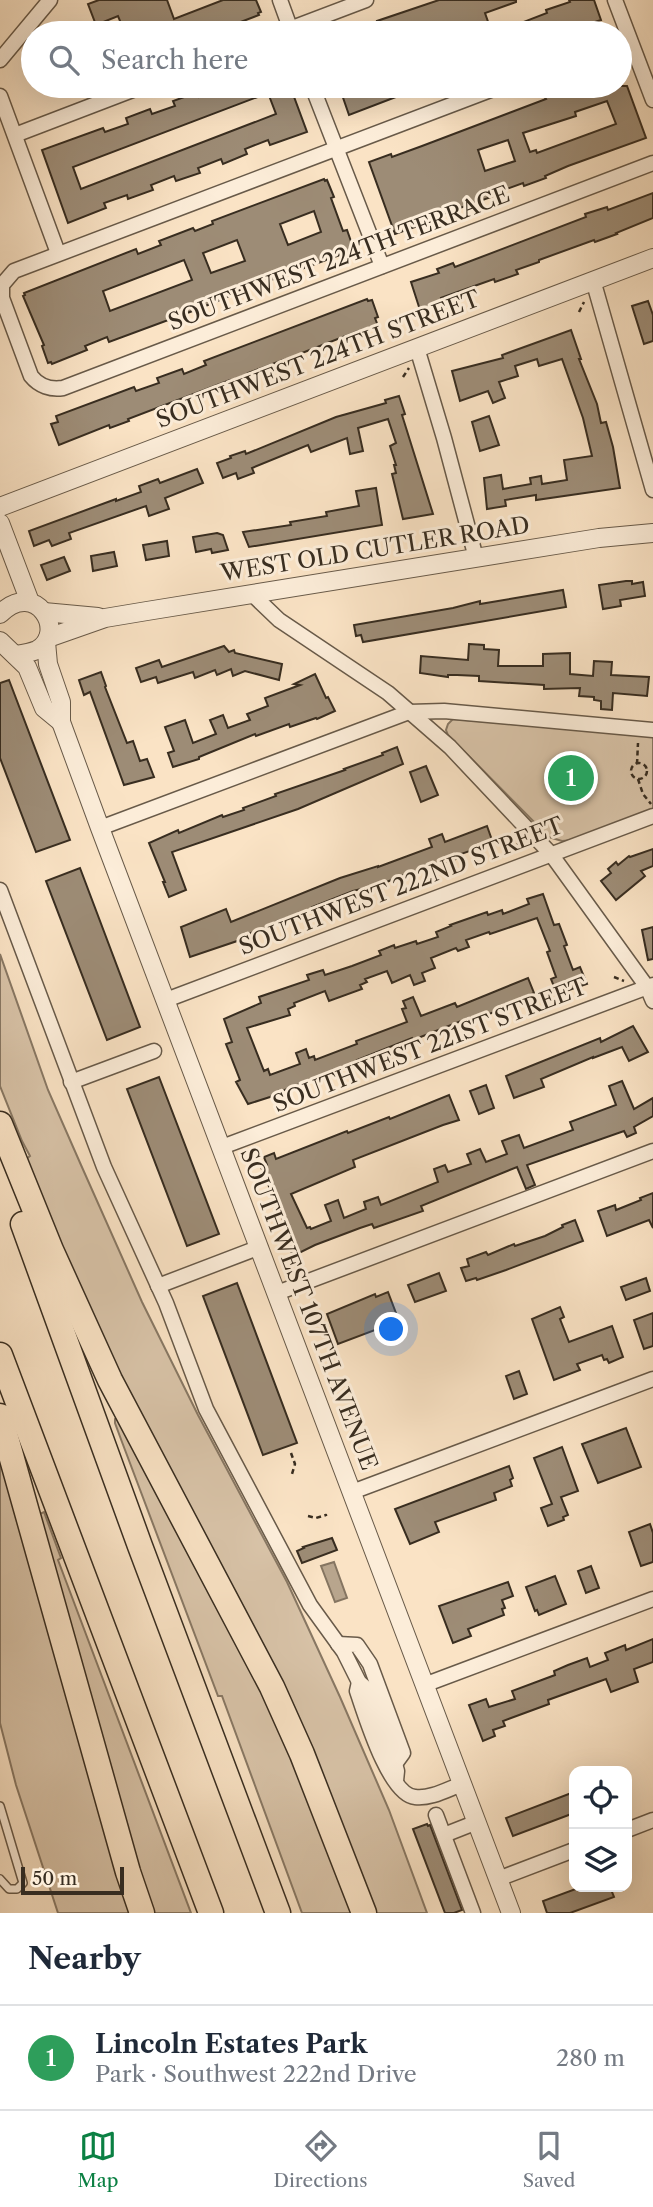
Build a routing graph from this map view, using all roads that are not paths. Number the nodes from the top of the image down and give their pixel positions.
1 (50, 0) edge
2 (280, 0) edge
3 (366, 0) edge
4 (615, 0) edge
5 (31, 21) edge
6 (285, 21) edge
7 (314, 21) edge
8 (620, 21) edge
9 (21, 32) edge
10 (16, 38) junction
11 (0, 47) edge
12 (632, 56) edge
13 (0, 60) edge
14 (109, 98) edge
15 (317, 98) edge
16 (469, 98) edge
17 (1, 100) edge
18 (653, 100) edge
19 (10, 133) edge
20 (336, 148) junction
21 (653, 163) edge
22 (58, 253) junction
23 (653, 258) edge
24 (382, 266) junction
25 (593, 280) junction
26 (417, 348) junction
27 (653, 489) edge
28 (0, 507) edge
29 (0, 523) edge
30 (653, 533) edge
31 (476, 558) junction
32 (251, 594) junction
33 (37, 607) junction
34 (0, 614) edge
35 (105, 618) junction
36 (47, 640) junction
37 (5, 648) edge
38 (409, 712) junction
39 (61, 722) junction
40 (653, 730) edge
41 (651, 809) edge
42 (100, 828) junction
43 (551, 854) junction
44 (0, 890) edge
45 (651, 991) edge
46 (166, 1000) junction
47 (154, 1051) dead end
48 (71, 1082) junction
49 (0, 1124) edge
50 (222, 1147) junction
51 (653, 1151) edge
52 (0, 1160) edge
53 (260, 1247) junction
54 (158, 1286) junction
55 (276, 1293) junction
56 (0, 1355) edge
57 (653, 1379) edge
58 (0, 1416) edge
59 (352, 1492) junction
60 (653, 1599) edge
61 (338, 1644) junction
62 (359, 1682) junction
63 (424, 1685) junction
64 (395, 1764) junction
65 (396, 1781) junction
66 (462, 1784) junction
67 (0, 1806) edge
68 (436, 1815) dead end
69 (653, 1820) edge
70 (477, 1822) junction
71 (3, 1826) edge
72 (630, 1829) edge
73 (444, 1835) junction
74 (569, 1852) edge
75 (498, 1878) junction
76 (0, 1879) edge
77 (142, 1913) edge
78 (211, 1913) edge
79 (278, 1913) edge
80 (364, 1913) edge
81 (473, 1913) edge
82 (511, 1913) edge

1 - 5 street
2 - 6 street
3 - 7 street
4 - 8 street
9 - 10 street
10 - 11 street
10 - 13 street
12 - 18 street
14 - 19 street
15 - 20 street
16 - 20 street
17 - 19 street
19 - 22 street
20 - 22 street
20 - 24 street
21 - 24 street, SOUTHWEST 224TH TERRACE
22 - 24 street, SOUTHWEST 224TH TERRACE
23 - 25 street, SOUTHWEST 224TH STREET
25 - 26 street, SOUTHWEST 224TH STREET
25 - 27 street
26 - 28 street, SOUTHWEST 224TH STREET
26 - 31 street
29 - 33 street
30 - 31 street, WEST OLD CUTLER ROAD
31 - 32 street, WEST OLD CUTLER ROAD
32 - 35 street, WEST OLD CUTLER ROAD
32 - 38 street
33 - 34 street
33 - 35 street, WEST OLD CUTLER ROAD
33 - 36 street
35 - 36 street, WEST OLD CUTLER ROAD
36 - 37 street, WEST OLD CUTLER ROAD
36 - 39 street
37 - 39 street
38 - 40 street
38 - 42 street
38 - 43 street
39 - 42 street, SOUTHWEST 107TH AVENUE
41 - 43 street, SOUTHWEST 222ND STREET
42 - 46 street, SOUTHWEST 107TH AVENUE
43 - 45 street
43 - 46 street, SOUTHWEST 222ND STREET
44 - 48 street
45 - 50 street, SOUTHWEST 221ST STREET
46 - 50 street, SOUTHWEST 107TH AVENUE
47 - 48 street
48 - 54 street
49 - 80 highway
50 - 53 street, SOUTHWEST 107TH AVENUE
51 - 55 street
52 - 79 highway
53 - 54 street
53 - 55 street, SOUTHWEST 107TH AVENUE
54 - 61 street
55 - 59 street, SOUTHWEST 107TH AVENUE
56 - 78 highway
57 - 59 street
58 - 77 highway
59 - 63 street, SOUTHWEST 107TH AVENUE
60 - 63 street
61 - 62 street
61 - 64 street
62 - 64 street
62 - 65 street
63 - 66 street, SOUTHWEST 107TH AVENUE
64 - 65 street
65 - 66 street
66 - 70 street, SOUTHWEST 107TH AVENUE
67 - 71 lane
68 - 73 street
69 - 72 street
70 - 73 street
70 - 75 street, SOUTHWEST 107TH AVENUE
71 - 76 lane
73 - 81 street
74 - 75 street
75 - 82 street, SOUTHWEST 107TH AVENUE

